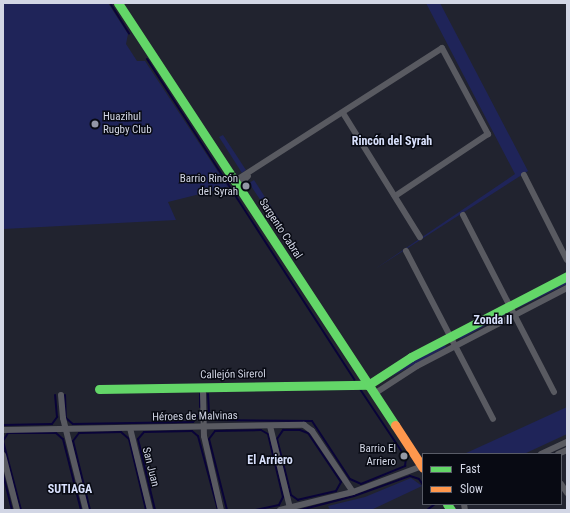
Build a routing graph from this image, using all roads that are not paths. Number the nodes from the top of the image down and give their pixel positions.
1 (118, 3) edge
2 (343, 113) junction
3 (524, 175) dead end
4 (237, 184) junction
5 (395, 196) junction
6 (463, 215) dead end
7 (420, 237) dead end
8 (406, 251) dead end
9 (567, 260) edge
10 (567, 276) edge
11 (567, 288) edge
12 (510, 306) junction
13 (515, 316) junction
14 (450, 337) junction
15 (455, 346) junction
16 (368, 385) junction
17 (99, 389) dead end
18 (554, 392) dead end
19 (203, 393) dead end
20 (374, 394) junction
21 (61, 395) dead end
22 (493, 419) dead end
23 (270, 426) junction
24 (204, 427) junction
25 (130, 428) junction
26 (66, 429) junction
27 (3, 430) edge
28 (567, 442) edge
29 (543, 453) edge
30 (3, 455) edge
31 (422, 466) edge
32 (422, 467) edge
33 (353, 492) junction
34 (290, 508) junction
35 (17, 510) edge
36 (86, 510) edge
37 (150, 510) edge
38 (221, 510) edge
39 (280, 510) edge

1 - 4 main road, Sargento Cabral
2 - 4 street
2 - 5 street
2 - 5 street
3 - 9 street
4 - 16 main road, Sargento Cabral
5 - 7 street
6 - 12 street
8 - 14 street
10 - 12 main road
11 - 13 street
12 - 13 street
12 - 14 main road
13 - 15 street
13 - 18 street
14 - 15 street
14 - 16 main road
15 - 20 street
15 - 22 street
16 - 17 main road, Callejón Sirerol
16 - 20 main road, Sargento Cabral
19 - 24 street
20 - 31 main road, Sargento Cabral
21 - 26 street
23 - 24 street, Héroes de Malvinas
23 - 33 street, Héroes de Malvinas
23 - 34 street
24 - 25 street, Héroes de Malvinas
24 - 38 street
25 - 26 street, Héroes de Malvinas
25 - 37 street, San Juan
26 - 27 street, Héroes de Malvinas
26 - 36 street
28 - 29 street
30 - 35 street
32 - 33 street
33 - 34 street
34 - 39 street

